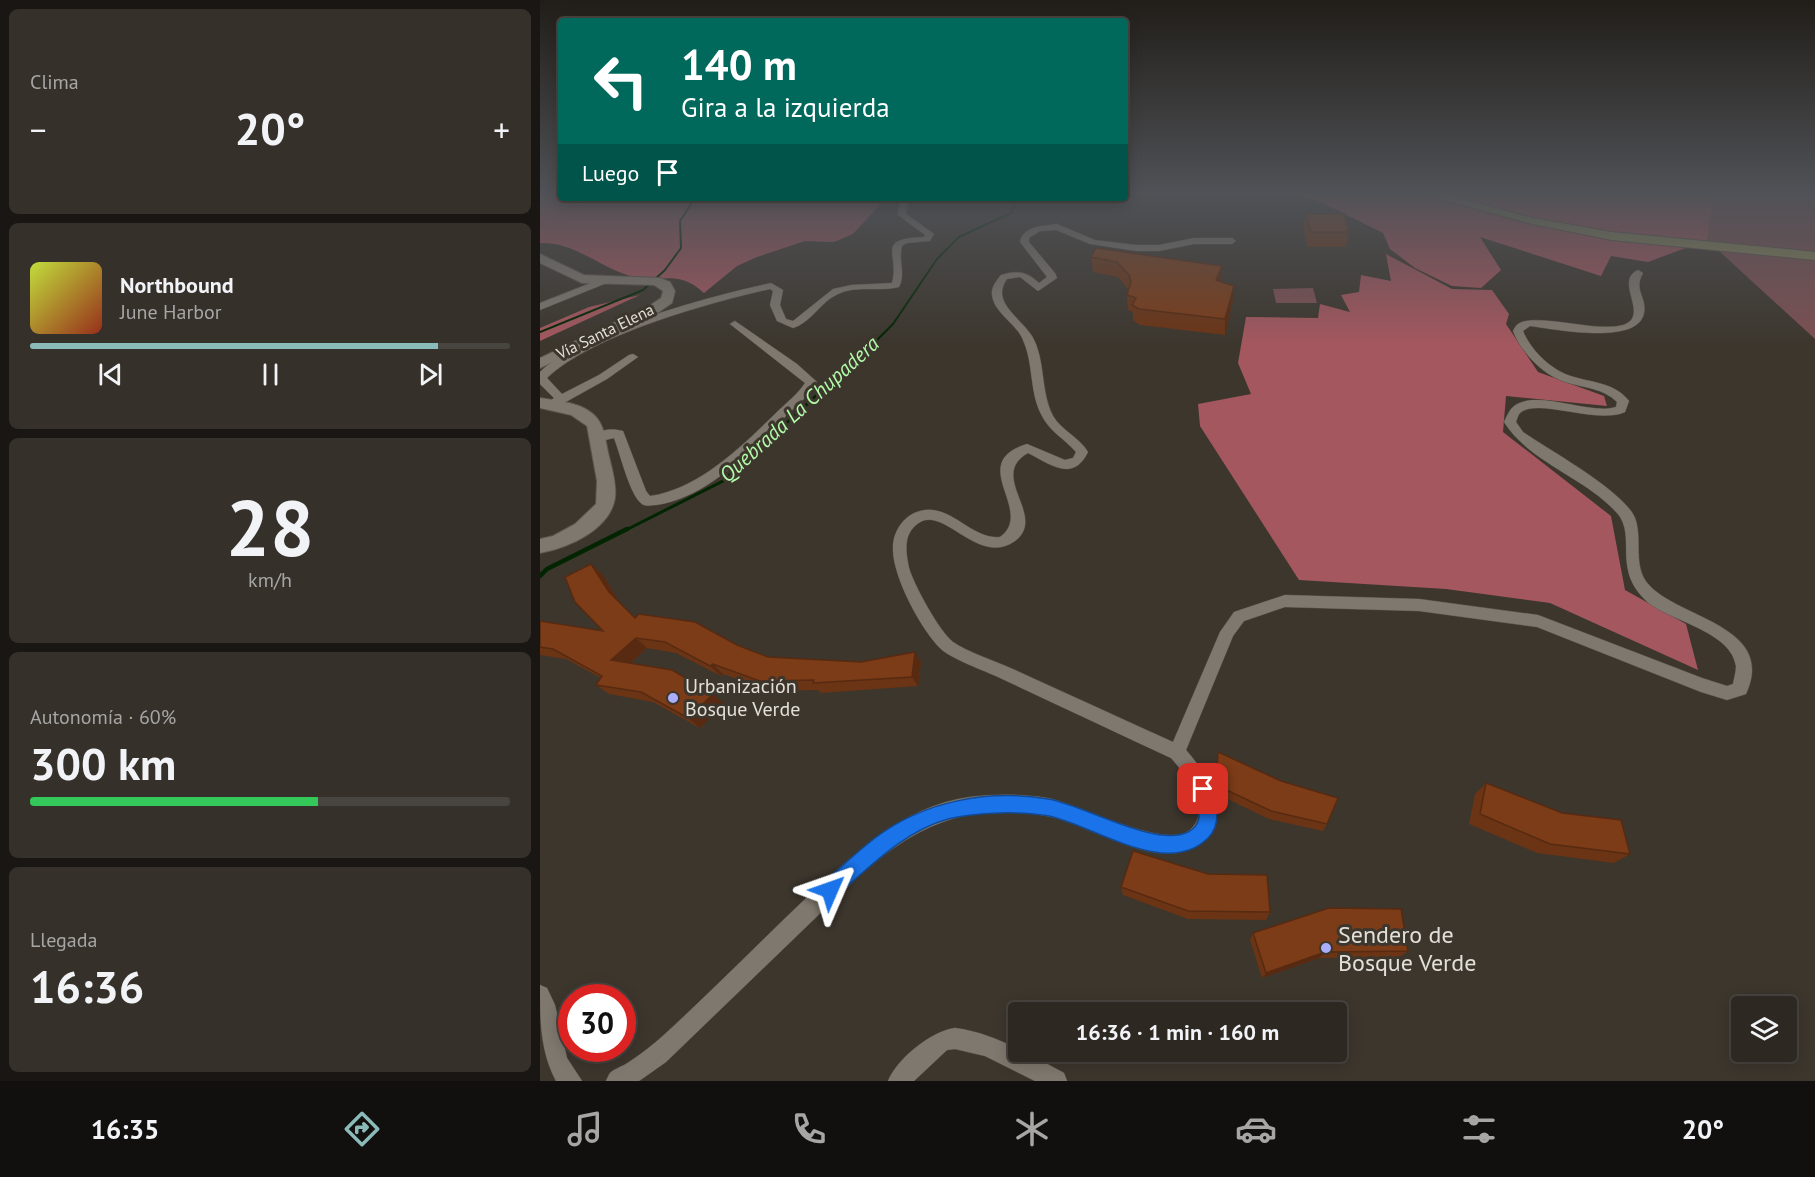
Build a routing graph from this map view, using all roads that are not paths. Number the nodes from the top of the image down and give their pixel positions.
1 (900, 243) edge
2 (1025, 243) edge
3 (1103, 243) edge
4 (1182, 243) edge
5 (1686, 243) edge
6 (1815, 256) edge
7 (540, 258) edge
8 (1638, 273) dead end
9 (606, 280) junction
10 (540, 307) edge
11 (735, 324) dead end
12 (633, 357) dead end
13 (543, 359) edge
14 (551, 402) edge
15 (597, 438) junction
16 (540, 546) edge
17 (1177, 752) junction
18 (540, 995) edge
19 (571, 1081) edge
20 (617, 1081) edge
21 (899, 1081) edge
22 (1056, 1081) edge

1 - 14 street
2 - 17 street
3 - 4 street
5 - 6 main road
7 - 9 main road, Vía Santa Elena
8 - 17 street
9 - 10 street
9 - 13 main road, Vía Santa Elena
11 - 15 street
12 - 14 street
14 - 15 main road
15 - 16 main road
17 - 20 street
18 - 19 street
21 - 22 street

